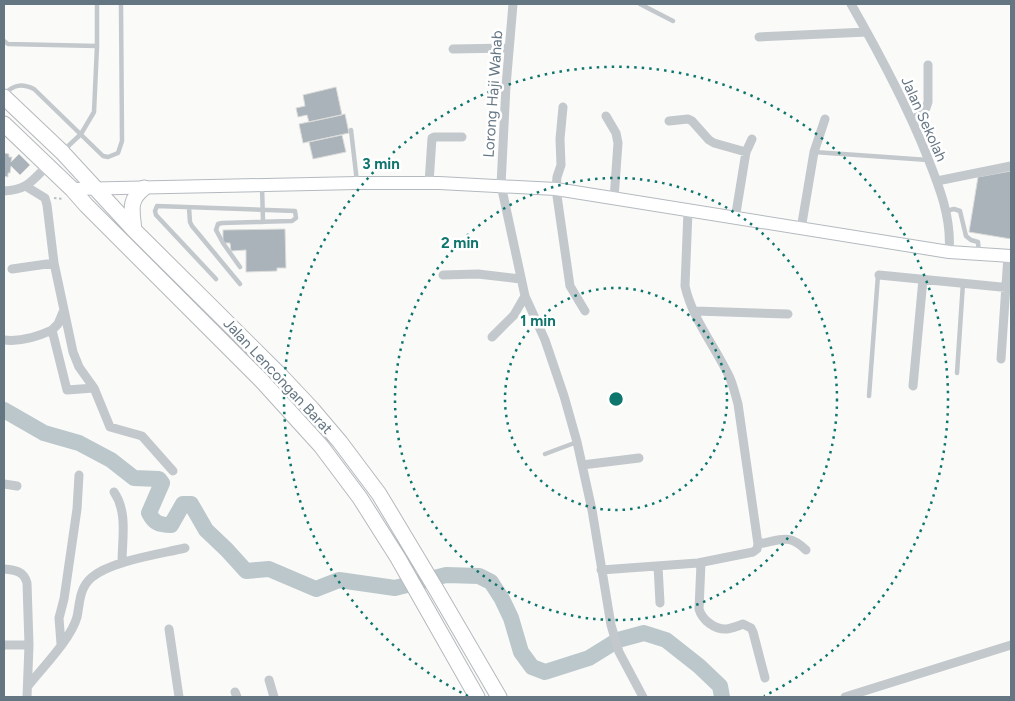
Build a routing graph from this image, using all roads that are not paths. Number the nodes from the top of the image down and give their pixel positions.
1 (97, 4) edge
2 (121, 4) edge
3 (513, 4) edge
4 (640, 4) edge
5 (852, 4) edge
6 (673, 21) dead end
7 (867, 32) junction
8 (759, 37) dead end
9 (4, 41) edge
10 (97, 46) junction
11 (509, 48) junction
12 (453, 49) dead end
13 (928, 65) dead end
14 (4, 96) edge
15 (563, 107) dead end
16 (606, 116) dead end
17 (825, 119) dead end
18 (669, 121) dead end
19 (913, 121) junction
20 (4, 124) edge
21 (351, 130) dead end
22 (80, 134) junction
23 (462, 137) dead end
24 (752, 139) dead end
25 (62, 152) junction
26 (746, 152) junction
27 (814, 152) junction
28 (929, 160) junction
29 (48, 165) junction
30 (1011, 166) edge
31 (937, 181) junction
32 (357, 183) junction
33 (429, 183) junction
34 (262, 185) junction
35 (502, 185) junction
36 (27, 187) junction
37 (95, 188) junction
38 (144, 188) junction
39 (72, 189) junction
40 (556, 189) junction
41 (4, 190) edge
42 (614, 199) junction
43 (189, 208) junction
44 (263, 209) junction
45 (688, 211) junction
46 (946, 211) junction
47 (735, 219) junction
48 (263, 222) junction
49 (134, 230) junction
50 (802, 230) junction
51 (949, 252) junction
52 (979, 254) junction
53 (1010, 256) edge
54 (54, 263) junction
55 (240, 267) dead end
56 (12, 269) dead end
57 (879, 274) joint
58 (443, 275) dead end
59 (923, 278) junction
60 (216, 279) dead end
61 (520, 279) junction
62 (963, 283) junction
63 (240, 284) dead end
64 (1008, 288) edge
65 (524, 296) junction
66 (585, 311) dead end
67 (694, 311) junction
68 (63, 312) junction
69 (788, 314) dead end
70 (52, 330) junction
71 (492, 337) dead end
72 (4, 340) edge
73 (1001, 359) dead end
74 (956, 373) dead end
75 (913, 386) dead end
76 (94, 388) junction
77 (869, 396) dead end
78 (577, 442) junction
79 (545, 454) dead end
80 (639, 458) dead end
81 (582, 466) junction
82 (173, 471) dead end
83 (79, 475) dead end
84 (4, 484) edge
85 (17, 486) dead end
86 (114, 492) dead end
87 (758, 544) junction
88 (186, 548) dead end
89 (806, 550) dead end
90 (122, 563) junction
91 (701, 563) junction
92 (658, 566) junction
93 (4, 569) edge
94 (601, 570) junction
95 (660, 603) dead end
96 (169, 629) dead end
97 (62, 644) junction
98 (4, 645) edge
99 (28, 645) junction
100 (1011, 645) edge
101 (765, 678) dead end
102 (269, 680) dead end
103 (28, 686) junction
104 (27, 697) edge
105 (179, 697) edge
106 (274, 697) edge
107 (477, 697) edge
108 (499, 697) edge
109 (643, 697) edge
110 (846, 697) edge

1 - 10 lane
2 - 22 lane
3 - 11 street, Lorong Haji Wahab
4 - 6 lane
5 - 7 street, Jalan Sekolah
7 - 8 street
7 - 19 street, Jalan Sekolah
9 - 10 lane
10 - 22 lane
11 - 12 street
11 - 35 street, Lorong Haji Wahab
13 - 19 street
14 - 22 lane
14 - 25 highway, Jalan Lencongan Barat
15 - 40 street
16 - 42 street
17 - 27 street
18 - 26 street
19 - 28 street, Jalan Sekolah
20 - 29 highway, Jalan Lencongan Barat
21 - 32 lane
22 - 25 lane
23 - 33 street
24 - 26 street
25 - 37 highway, Jalan Lencongan Barat
26 - 47 street
27 - 28 lane
27 - 50 street
28 - 31 street, Jalan Sekolah
29 - 36 street
29 - 39 highway, Jalan Lencongan Barat
30 - 31 street
31 - 46 street, Jalan Sekolah
32 - 33 main road
32 - 34 main road
33 - 35 main road
34 - 38 main road
34 - 44 lane
35 - 40 main road
35 - 61 street, Lorong Haji Wahab
36 - 41 street
36 - 54 street
37 - 38 main road
37 - 39 main road
37 - 49 highway, Jalan Lencongan Barat
38 - 49 highway
39 - 107 highway, Jalan Lencongan Barat
40 - 42 main road
40 - 66 street
42 - 45 main road
43 - 44 lane
43 - 60 lane
43 - 63 lane
44 - 48 lane
44 - 48 lane
45 - 47 main road
45 - 67 street
46 - 51 street, Jalan Sekolah
46 - 52 lane
47 - 50 main road
48 - 55 lane
49 - 108 highway, Jalan Lencongan Barat
50 - 51 main road
51 - 52 main road
52 - 53 main road
53 - 64 street
54 - 56 street
54 - 68 street
57 - 59 street
57 - 77 lane
58 - 61 street
59 - 62 street
59 - 75 street
61 - 65 street, Lorong Haji Wahab
62 - 64 street
62 - 74 lane
64 - 73 street
65 - 71 street
65 - 78 street, Lorong Haji Wahab
67 - 69 street
67 - 87 street
68 - 70 street
68 - 76 street
70 - 72 street
70 - 76 street
76 - 82 street
78 - 79 lane
78 - 81 street, Lorong Haji Wahab
80 - 81 street
81 - 94 street, Lorong Haji Wahab
83 - 97 street
84 - 85 street
86 - 90 street
87 - 89 street
87 - 91 street
88 - 90 street
90 - 97 street
91 - 92 street
91 - 101 street
92 - 94 street
92 - 95 street
93 - 99 street
94 - 109 street, Lorong Haji Wahab
96 - 105 street
97 - 103 street
98 - 99 street
99 - 103 street
100 - 110 street
102 - 106 street
103 - 104 street

